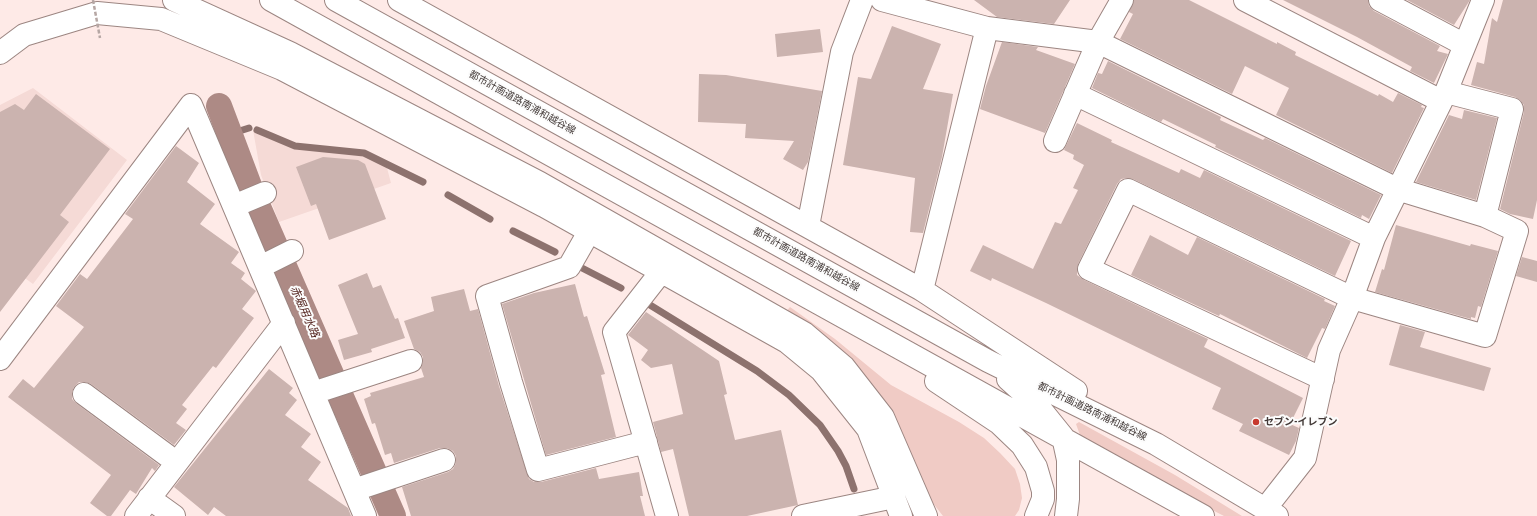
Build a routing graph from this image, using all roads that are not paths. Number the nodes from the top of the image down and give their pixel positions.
1 (174, 0) edge
2 (271, 0) edge
3 (336, 0) edge
4 (399, 0) edge
5 (862, 0) edge
6 (882, 0) edge
7 (1122, 0) edge
8 (1245, 0) edge
9 (1380, 0) edge
10 (1483, 0) edge
11 (987, 28) junction
12 (1098, 42) junction
13 (1463, 44) junction
14 (0, 53) edge
15 (1075, 94) junction
16 (1443, 96) junction
17 (1054, 141) dead end
18 (1397, 189) junction
19 (1484, 216) junction
20 (808, 226) junction
21 (589, 232) junction
22 (1374, 238) junction
23 (292, 251) dead end
24 (266, 263) junction
25 (661, 272) junction
26 (922, 290) junction
27 (1352, 298) junction
28 (284, 323) junction
29 (894, 344) junction
30 (0, 359) edge
31 (988, 360) junction
32 (411, 361) dead end
33 (1323, 379) junction
34 (327, 388) junction
35 (84, 394) dead end
36 (1062, 437) junction
37 (646, 442) junction
38 (1156, 444) junction
39 (444, 460) dead end
40 (176, 462) junction
41 (370, 484) junction
42 (149, 498) junction
43 (898, 506) edge
44 (1271, 512) edge
45 (136, 516) edge
46 (174, 516) edge
47 (365, 516) edge
48 (667, 516) edge
49 (803, 516) edge
50 (926, 516) edge
51 (1036, 516) edge
52 (1066, 516) edge
53 (1203, 516) edge

1 - 50 street
2 - 29 street
3 - 31 street, 都市計画道路南浦和越谷線
4 - 20 street
5 - 20 street
6 - 11 street
7 - 12 street
8 - 16 street
9 - 13 street
10 - 13 street
11 - 12 street
11 - 26 street
12 - 15 street
12 - 18 street
13 - 16 street
14 - 21 street
15 - 17 street
15 - 22 street
16 - 18 street
16 - 19 street
18 - 19 street
18 - 22 street
19 - 27 street
20 - 26 street
21 - 25 street
21 - 37 street
22 - 27 street
23 - 24 street
24 - 28 street
24 - 30 street
25 - 37 street
25 - 43 street
26 - 38 street
27 - 33 street
27 - 33 street
28 - 34 street
28 - 40 street
29 - 36 street
29 - 51 street
31 - 36 street
31 - 38 street, 都市計画道路南浦和越谷線
32 - 34 street
33 - 44 street
34 - 41 street
35 - 40 street
36 - 52 street
36 - 53 street
37 - 48 street
38 - 44 street, 都市計画道路南浦和越谷線
39 - 41 street
40 - 42 street
41 - 47 street
42 - 45 street
42 - 46 street
43 - 49 street

